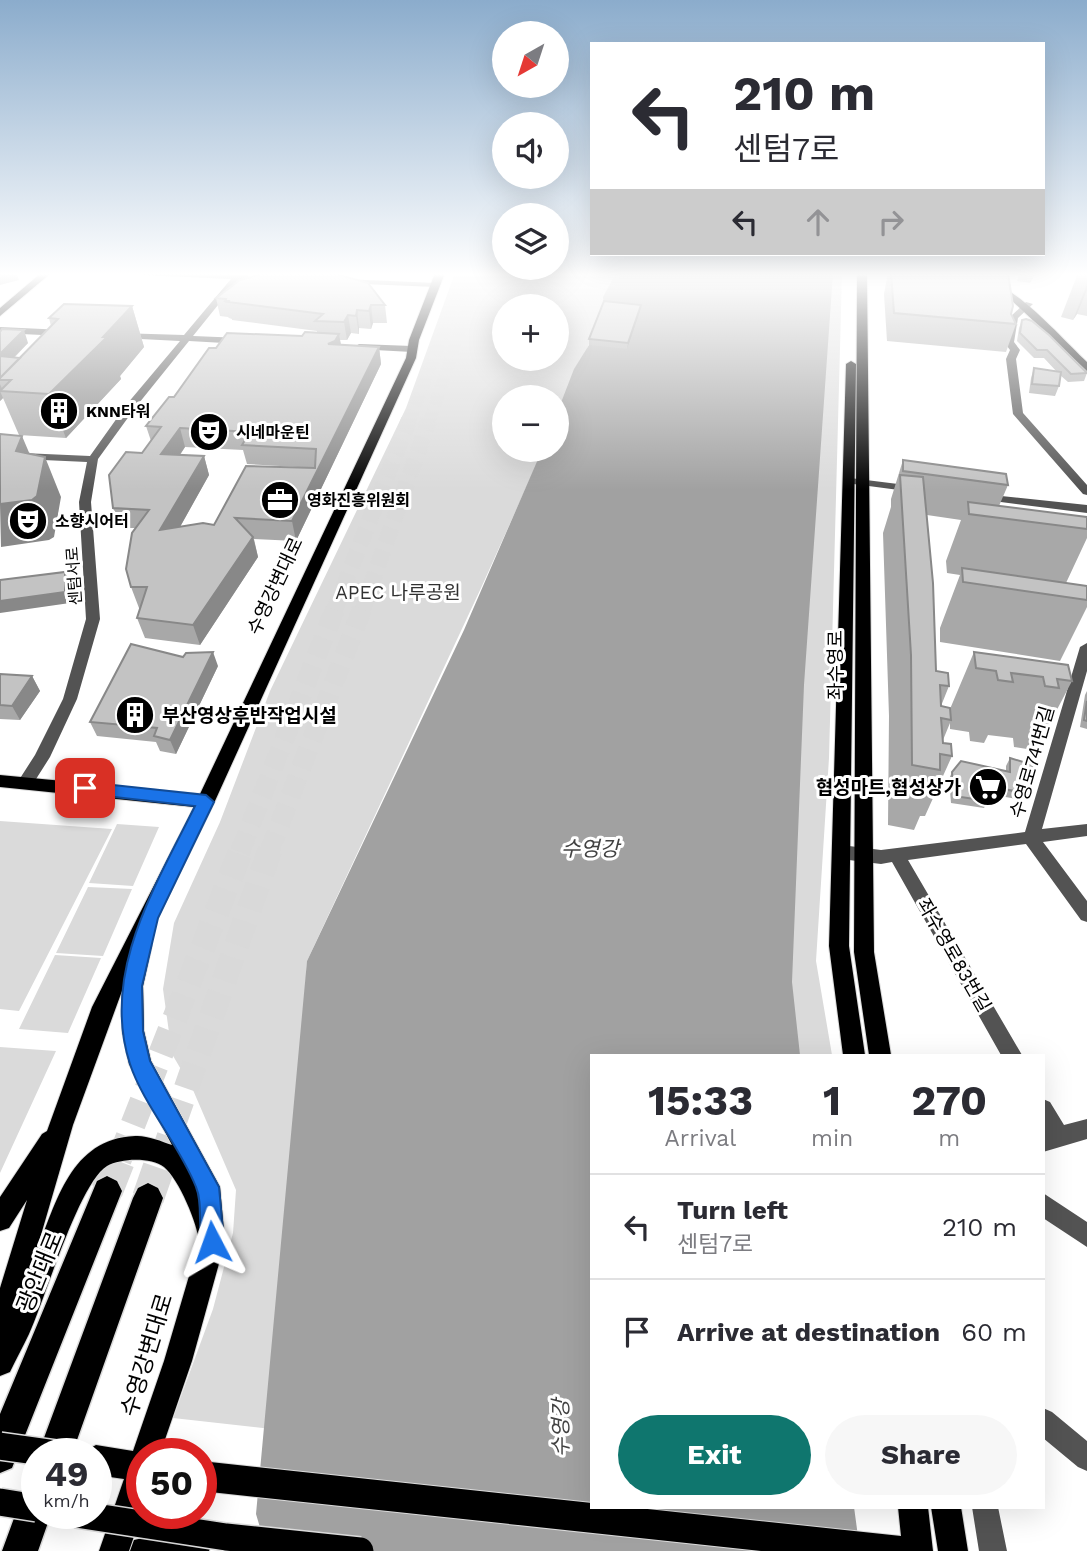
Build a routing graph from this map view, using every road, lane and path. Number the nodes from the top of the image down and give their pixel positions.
1 (180, 345) edge
2 (413, 345) edge
3 (851, 345) edge
4 (862, 345) edge
5 (1012, 345) edge
6 (1065, 345) edge
7 (1071, 345) edge
8 (348, 346) edge
9 (412, 349) junction
10 (1087, 360) edge
11 (1087, 368) edge
12 (0, 455) edge
13 (93, 459) junction
14 (848, 481) junction
15 (863, 483) junction
16 (926, 490) edge
17 (1087, 492) edge
18 (966, 495) edge
19 (1087, 509) edge
20 (1087, 647) edge
21 (1082, 684) edge
22 (0, 781) edge
23 (25, 783) junction
24 (206, 802) junction
25 (1087, 830) edge
26 (1031, 838) junction
27 (841, 852) junction
28 (896, 854) junction
29 (864, 856) junction
30 (1087, 915) edge
31 (149, 918) junction
32 (854, 1054) edge
33 (880, 1054) edge
34 (1011, 1054) edge
35 (1045, 1116) edge
36 (61, 1125) junction
37 (1087, 1129) edge
38 (1051, 1138) edge
39 (107, 1191) tunnel mouth
40 (148, 1198) tunnel mouth
41 (1045, 1205) edge
42 (0, 1219) edge
43 (1087, 1236) edge
44 (212, 1242) junction
45 (0, 1333) edge
46 (0, 1362) edge
47 (1045, 1423) edge
48 (62, 1438) edge
49 (152, 1438) edge
50 (0, 1446) edge
51 (21, 1449) edge
52 (0, 1456) edge
53 (1087, 1458) edge
54 (217, 1478) edge
55 (0, 1502) edge
56 (21, 1504) edge
57 (912, 1509) edge
58 (946, 1509) edge
59 (985, 1509) edge
60 (126, 1515) edge
61 (112, 1520) edge
62 (28, 1529) edge
63 (226, 1537) junction
64 (20, 1551) edge
65 (114, 1551) edge
66 (145, 1551) edge
67 (360, 1551) edge
68 (904, 1551) edge
69 (918, 1551) edge
70 (953, 1551) edge
71 (993, 1551) edge

1 - 13 street, 센텀서로
2 - 9 main road, 수영강변대로
3 - 14 main road, 좌수영로
4 - 15 main road, 좌수영로
5 - 17 street
6 - 11 main road
7 - 10 main road
8 - 9 street
9 - 24 main road, 수영강변대로
12 - 13 street
13 - 23 street, 센텀서로
14 - 15 street
14 - 27 main road, 좌수영로
15 - 16 street
15 - 29 main road, 좌수영로
18 - 19 street
20 - 21 street, 수영로741번길
21 - 26 street, 수영로741번길
22 - 23 main road
23 - 24 main road
24 - 31 main road, 수영강변대로
25 - 26 street
26 - 28 street
26 - 30 street, 수영로741번길
27 - 29 street
27 - 32 main road, 좌수영로
28 - 29 street
28 - 34 street, 좌수영로83번길
29 - 33 main road, 좌수영로
31 - 36 main road, 수영강변대로
31 - 44 main road, 수영강변대로
35 - 38 street
36 - 42 main road
36 - 45 main road
37 - 38 street
39 - 52 highway, 광안대로
40 - 48 highway
41 - 43 street
44 - 46 main road
44 - 49 main road, 수영강변대로
47 - 53 street
50 - 51 main road, bridge
54 - 68 main road
55 - 56 main road, bridge
57 - 69 main road
58 - 70 main road
59 - 71 street
60 - 65 main road
61 - 63 main road, bridge
62 - 64 highway
63 - 66 main road, bridge
63 - 67 main road, bridge

